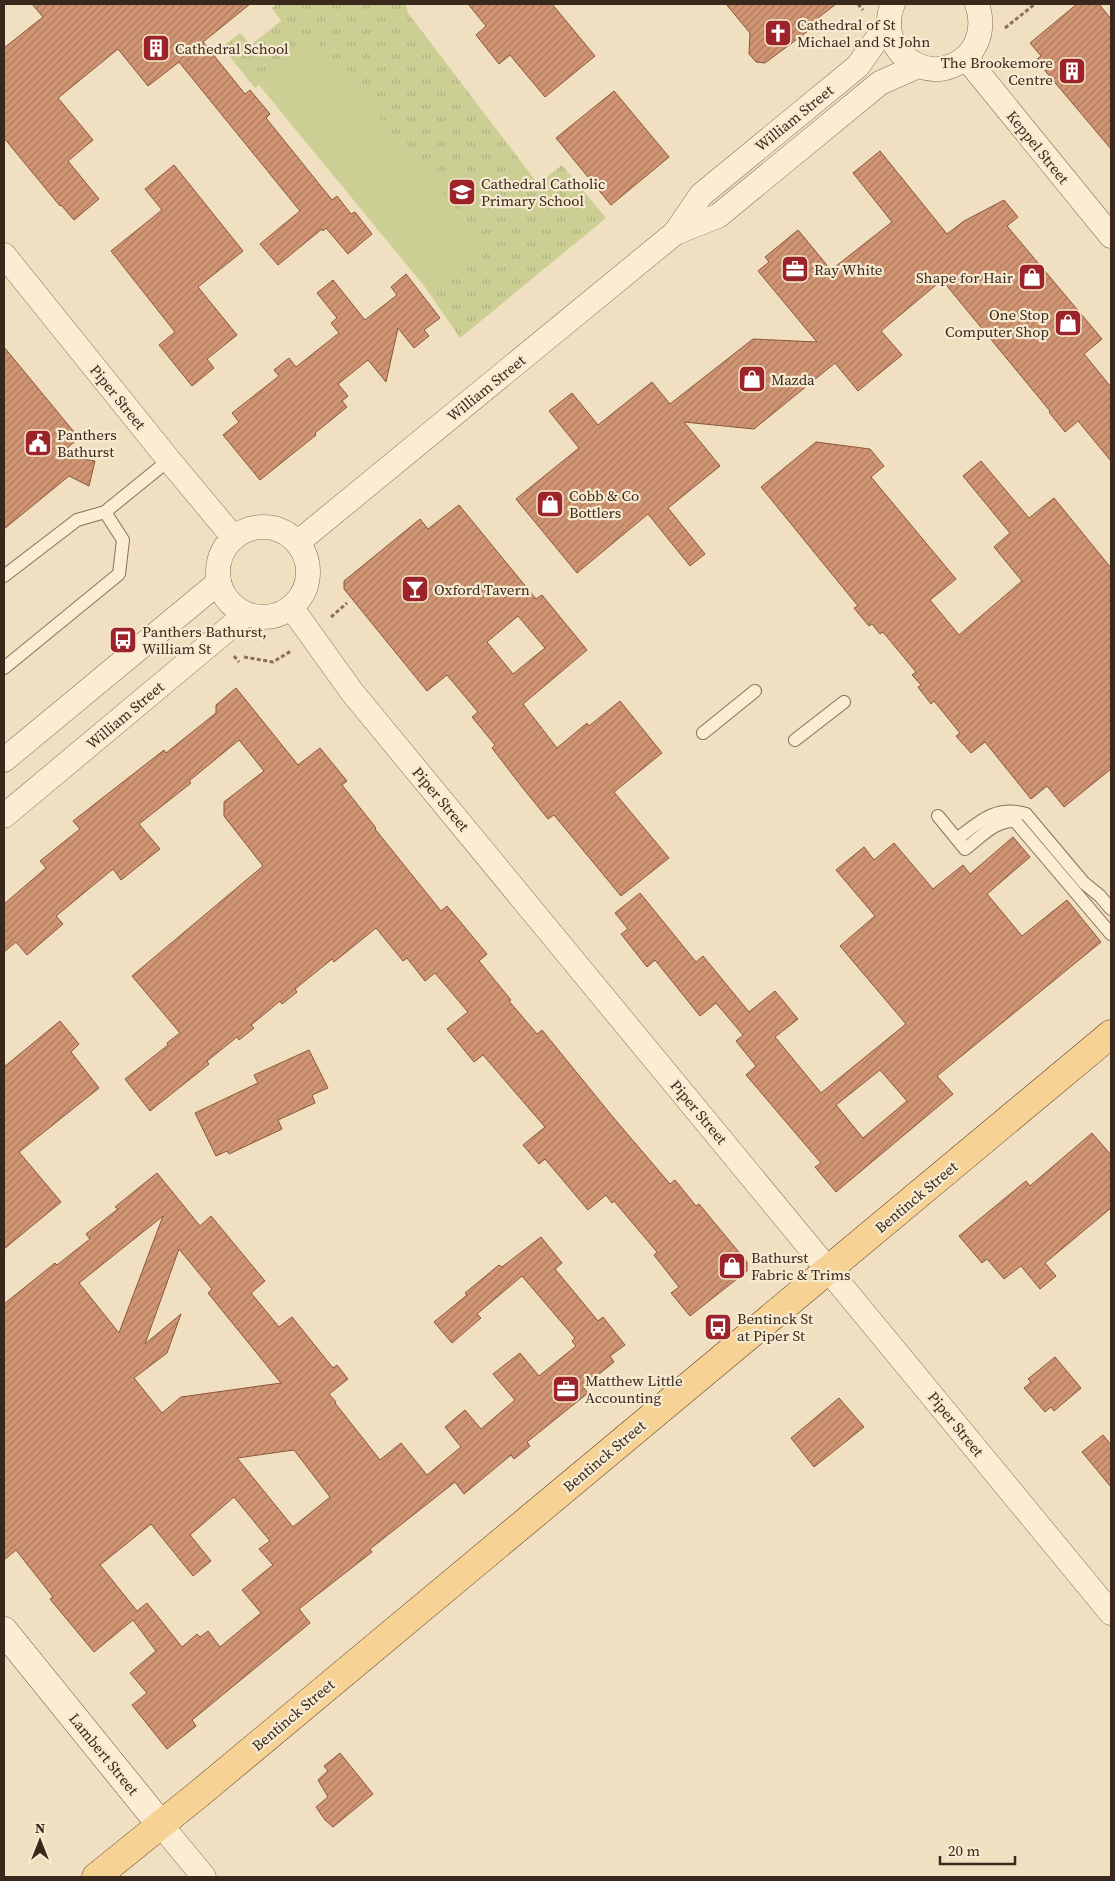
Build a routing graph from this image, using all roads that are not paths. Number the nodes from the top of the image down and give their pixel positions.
1 (977, 4) edge
2 (891, 13) edge
3 (966, 58) junction
4 (918, 66) junction
5 (675, 233) junction
6 (1111, 236) edge
7 (4, 255) edge
8 (169, 460) junction
9 (105, 512) junction
10 (234, 538) junction
11 (297, 543) junction
12 (4, 576) edge
13 (219, 582) junction
14 (290, 607) junction
15 (246, 614) junction
16 (4, 668) edge
17 (755, 691) dead end
18 (844, 702) dead end
19 (703, 733) dead end
20 (795, 740) dead end
21 (4, 760) edge
22 (4, 816) edge
23 (938, 816) dead end
24 (957, 839) junction
25 (1111, 909) edge
26 (1111, 934) edge
27 (1111, 1034) edge
28 (829, 1270) junction
29 (1111, 1613) edge
30 (4, 1631) edge
31 (161, 1825) junction
32 (96, 1877) edge
33 (204, 1877) edge

1 - 3 street
2 - 4 street, William Street
2 - 5 street, William Street
3 - 4 street, William Street
3 - 6 street, Keppel Street
4 - 5 street, William Street
5 - 11 street, William Street
7 - 8 street, Piper Street
8 - 9 lane
8 - 10 street, Piper Street
9 - 12 lane
9 - 16 lane
10 - 11 street
10 - 13 street
11 - 14 street
13 - 15 street
13 - 21 street
14 - 15 street
14 - 28 street, Piper Street
15 - 22 street, William Street
17 - 19 lane
18 - 20 lane
23 - 24 lane
24 - 25 lane
24 - 26 lane
27 - 28 main road, Bentinck Street
28 - 29 street, Piper Street
28 - 31 main road, Bentinck Street
30 - 31 main road, Lambert Street
31 - 32 main road, Bentinck Street
31 - 33 street, Lambert Street

